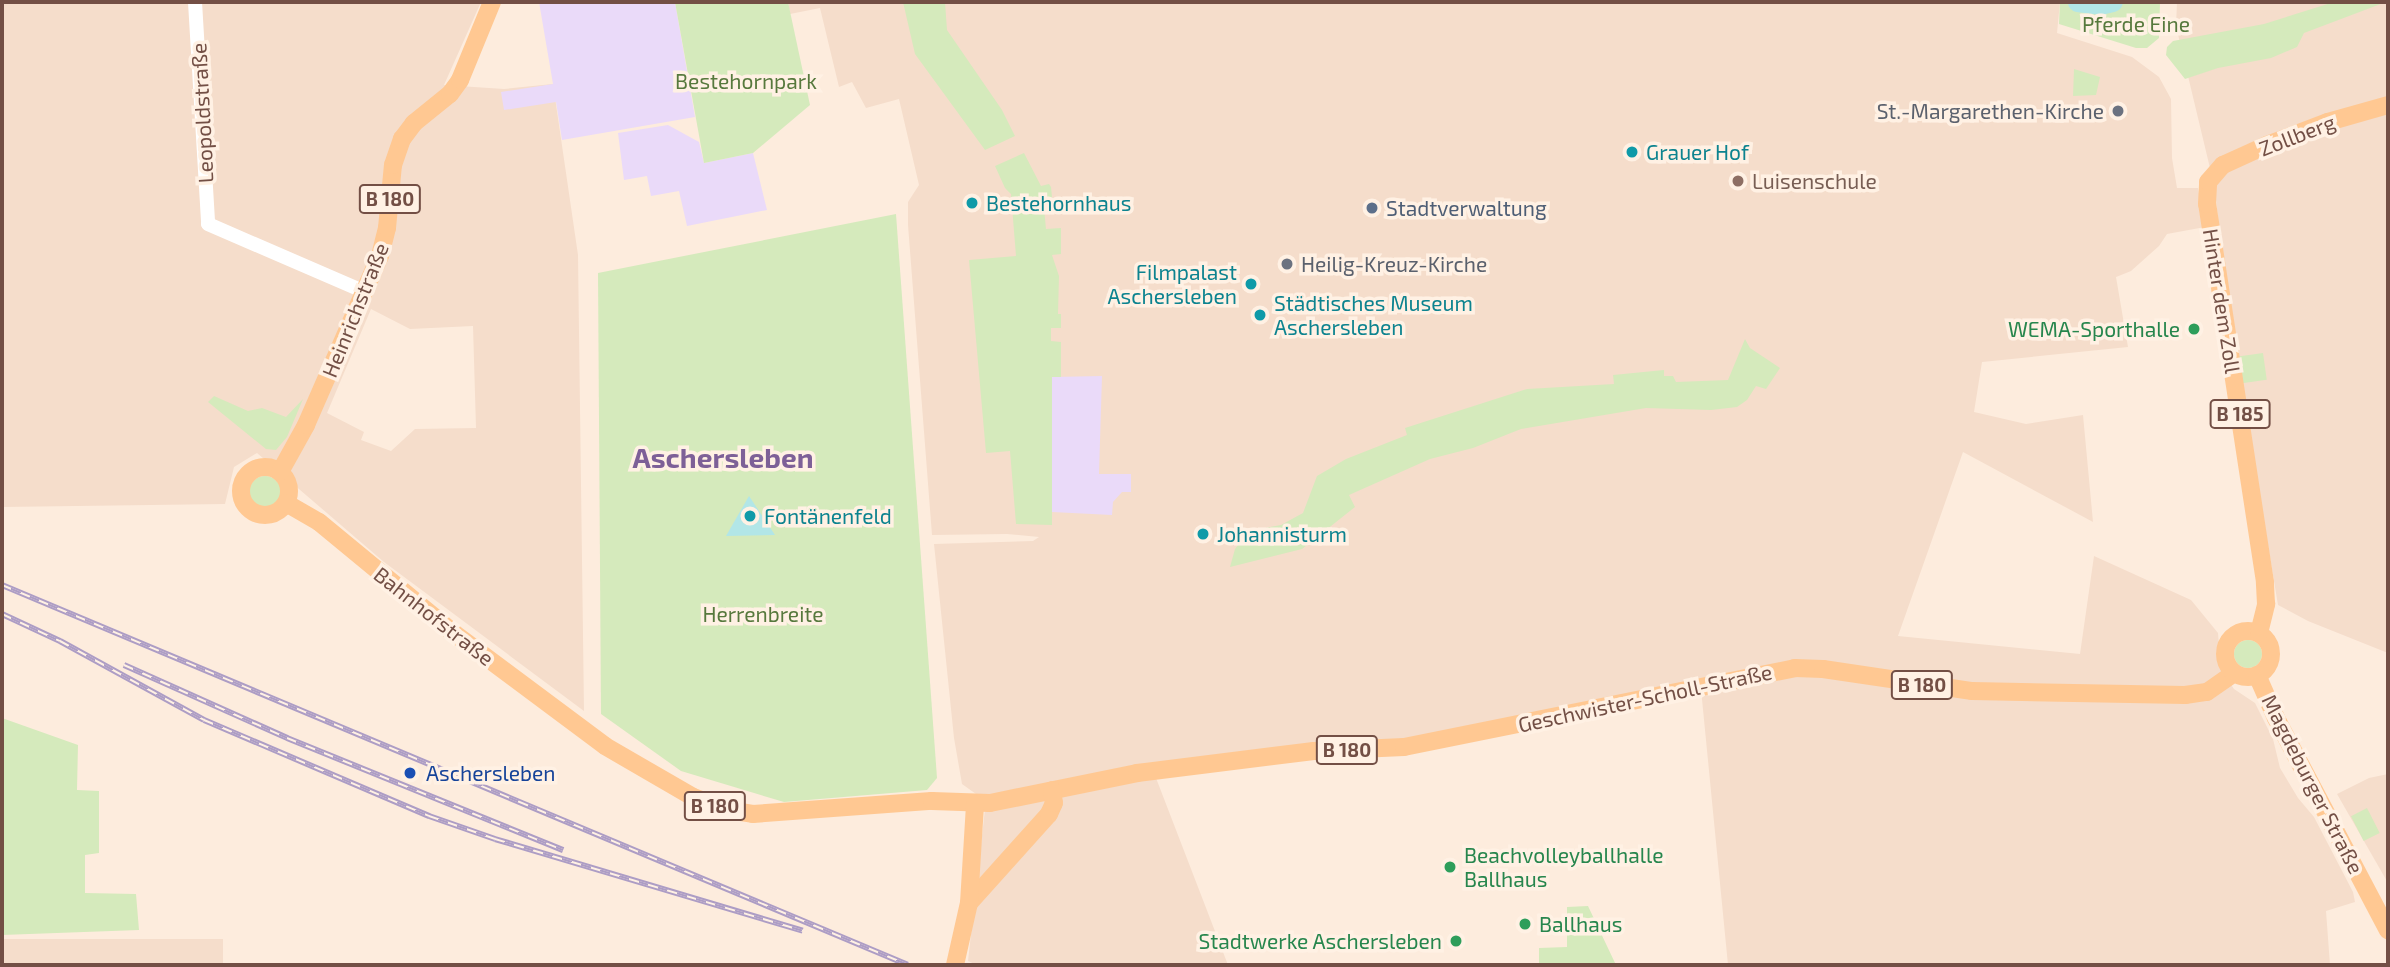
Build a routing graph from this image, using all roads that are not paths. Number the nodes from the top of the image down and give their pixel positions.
1 (195, 2) edge
2 (492, 2) edge
3 (2388, 105) edge
4 (2211, 177) joint
5 (365, 292) junction
6 (280, 472) junction
7 (286, 503) junction
8 (2259, 633) junction
9 (2234, 673) junction
10 (2258, 675) junction
11 (1052, 790) junction
12 (975, 804) junction
13 (972, 859) junction
14 (998, 870) junction
15 (969, 903) junction
16 (2388, 930) edge
17 (955, 965) edge

1 - 5 street, Leopoldstraße
2 - 5 main road, Heinrichstraße / B 180
3 - 4 main road, Zollberg / B 185
4 - 8 main road, Hinter dem Zoll / B 185
5 - 6 main road, Heinrichstraße / B 180
6 - 7 main road
6 - 7 main road
7 - 12 main road, Bahnhofstraße / B 180
8 - 9 main road
8 - 10 main road
9 - 10 main road
9 - 11 main road, Geschwister-Scholl-Straße / B 180
10 - 16 main road, Magdeburger Straße
11 - 12 main road, B 180
11 - 14 main road
12 - 13 main road
13 - 14 main road
13 - 15 main road
14 - 15 main road
15 - 17 main road

